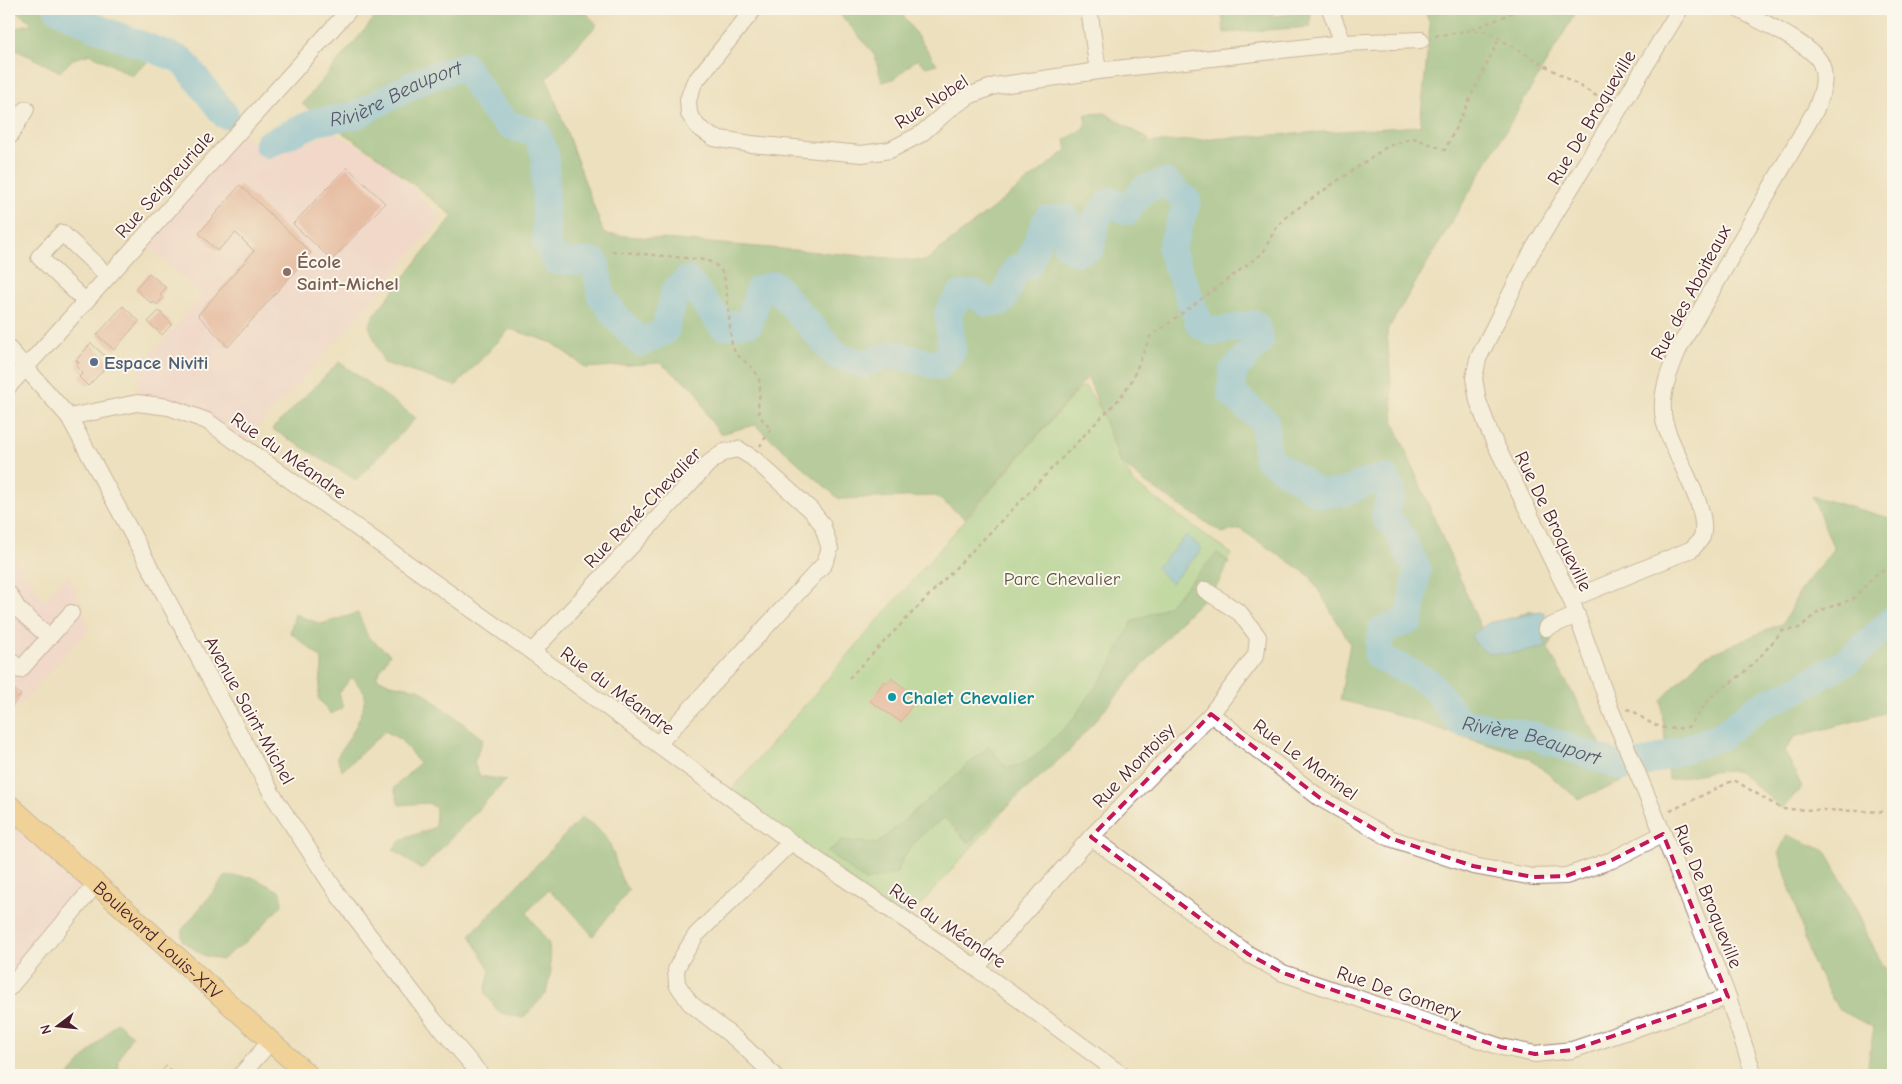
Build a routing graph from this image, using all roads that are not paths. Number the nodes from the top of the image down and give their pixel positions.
1 (350, 9) edge
2 (754, 9) edge
3 (1089, 9) edge
4 (1330, 9) edge
5 (1680, 9) edge
6 (1738, 9) edge
7 (1421, 40) road end
8 (1343, 43) junction
9 (1098, 71) junction
10 (26, 109) dead end
11 (9, 137) edge
12 (108, 276) junction
13 (85, 301) junction
14 (9, 349) edge
15 (26, 367) junction
16 (9, 386) edge
17 (68, 417) junction
18 (1205, 590) dead end
19 (9, 594) edge
20 (1571, 599) junction
21 (71, 613) dead end
22 (13, 614) edge
23 (1577, 615) junction
24 (1546, 628) dead end
25 (49, 637) junction
26 (532, 652) junction
27 (9, 659) edge
28 (1211, 714) junction
29 (658, 744) junction
30 (9, 805) edge
31 (1663, 834) junction
32 (1091, 837) junction
33 (791, 842) junction
34 (96, 884) junction
35 (976, 968) junction
36 (9, 988) edge
37 (1728, 997) junction
38 (270, 1042) junction
39 (241, 1075) edge
40 (308, 1075) edge
41 (481, 1075) edge
42 (774, 1075) edge
43 (1122, 1075) edge
44 (1754, 1075) edge

1 - 12 street, Rue Seigneuriale
2 - 9 street, Rue Nobel
3 - 9 street
4 - 8 street
5 - 20 street, Rue De Broqueville
6 - 20 street, Rue des Aboiteaux
7 - 8 street, Rue Nobel
8 - 9 street, Rue Nobel
10 - 11 street
12 - 13 street, Rue Seigneuriale
12 - 13 street
13 - 15 street, Rue Seigneuriale
14 - 15 street, Avenue Saint-Michel
15 - 16 street, Rue Seigneuriale
15 - 17 street, Avenue Saint-Michel
17 - 26 street, Rue du Méandre
17 - 41 street, Avenue Saint-Michel
18 - 28 street, Rue Montoisy
19 - 22 street
20 - 23 street, Rue De Broqueville
21 - 25 street
22 - 25 street
23 - 24 street
23 - 31 street, Rue De Broqueville
25 - 27 street
26 - 29 street, Rue du Méandre
26 - 29 street, Rue René-Chevalier
28 - 31 street, Rue Le Marinel
28 - 32 street, Rue Montoisy
29 - 33 street, Rue du Méandre
30 - 34 main road, Boulevard Louis-XIV
31 - 37 street, Rue De Broqueville
32 - 35 street, Rue Montoisy
32 - 37 street, Rue De Gomery
33 - 35 street, Rue du Méandre
33 - 42 street
34 - 36 street
34 - 38 main road, Boulevard Louis-XIV
35 - 43 street, Rue du Méandre
37 - 44 street, Rue De Broqueville
38 - 39 street
38 - 40 main road, Boulevard Louis-XIV

